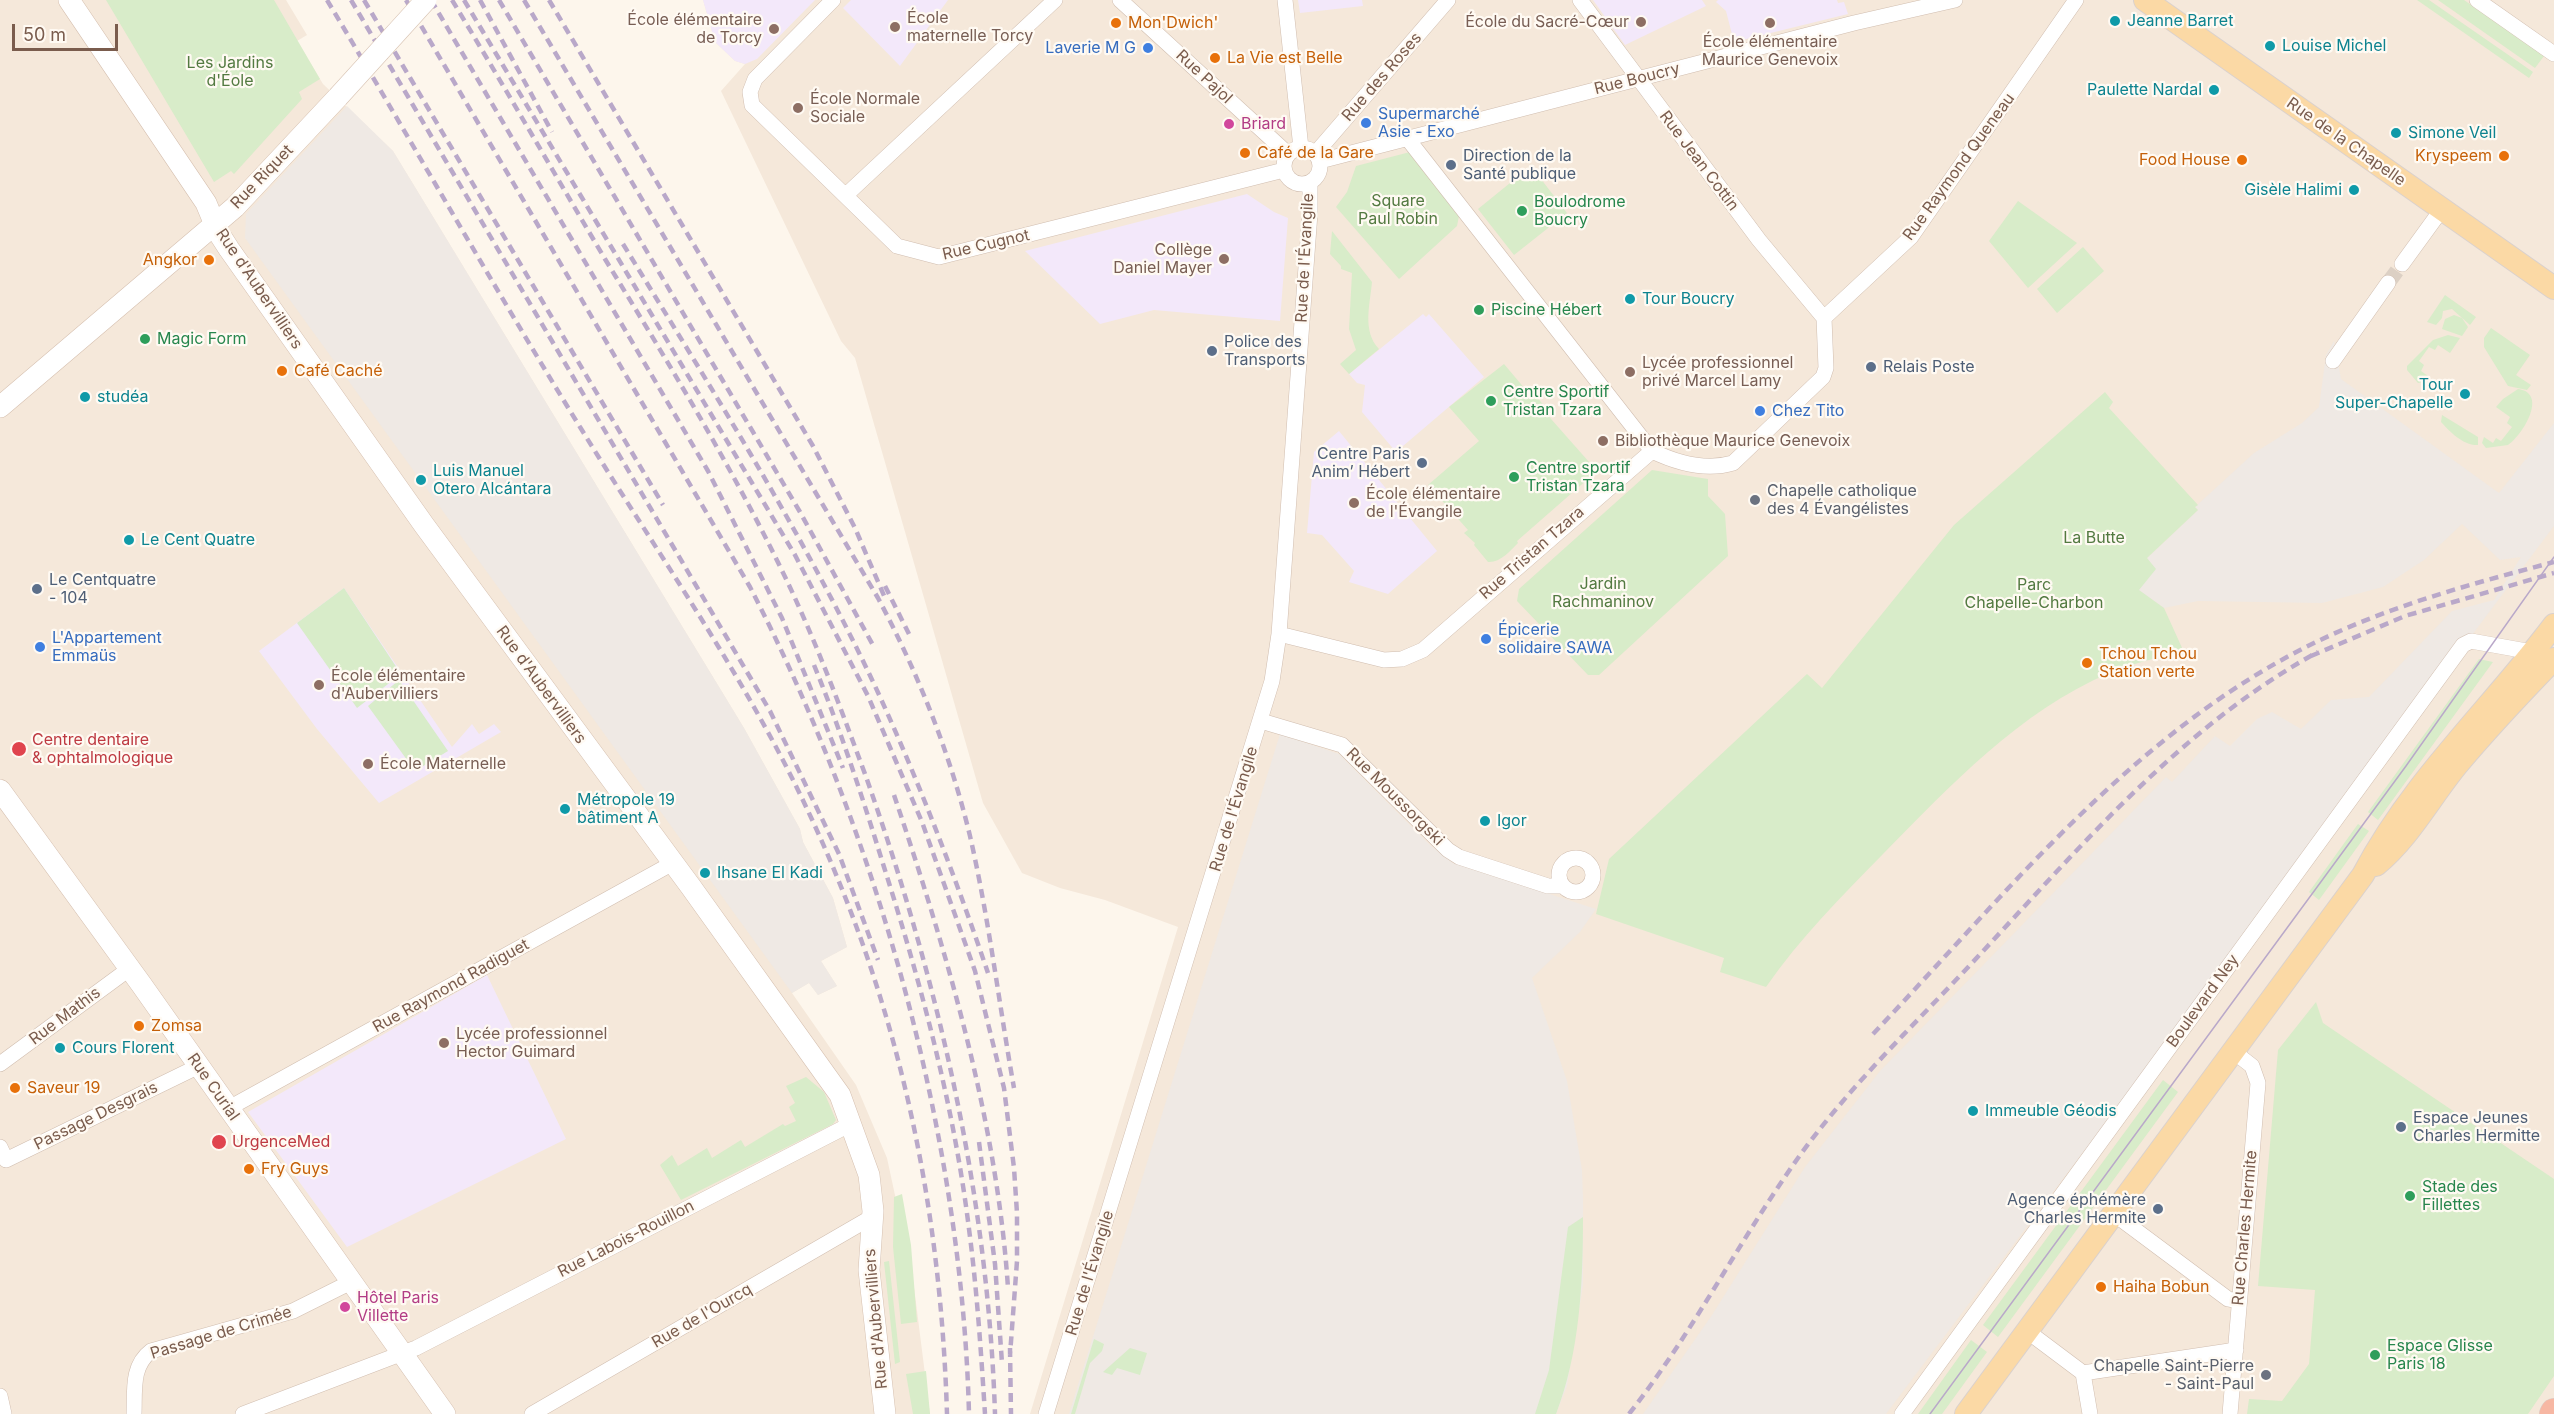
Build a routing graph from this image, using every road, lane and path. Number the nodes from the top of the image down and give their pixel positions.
1 (69, 0) edge
2 (426, 0) edge
3 (833, 0) edge
4 (1055, 0) edge
5 (1120, 0) edge
6 (1285, 0) edge
7 (1448, 0) edge
8 (1581, 0) edge
9 (1955, 0) edge
10 (2076, 0) edge
11 (2145, 0) edge
12 (2477, 0) edge
13 (2554, 54) edge
14 (1637, 79) junction
15 (1407, 138) junction
16 (1306, 154) junction
17 (1284, 170) junction
18 (1310, 183) junction
19 (846, 195) junction
20 (2442, 209) junction
21 (215, 223) junction
22 (2402, 264) tunnel mouth
23 (2388, 283) tunnel mouth
24 (2551, 290) edge
25 (1824, 318) junction
26 (2333, 361) dead end
27 (0, 407) edge
28 (1652, 451) junction
29 (2554, 625) edge
30 (1279, 634) junction
31 (2532, 652) junction
32 (2554, 659) edge
33 (1261, 721) junction
34 (0, 790) edge
35 (673, 863) junction
36 (2363, 875) junction
37 (1561, 886) dead end
38 (129, 969) junction
39 (2234, 1052) junction
40 (0, 1064) edge
41 (199, 1066) junction
42 (229, 1108) junction
43 (851, 1124) junction
44 (0, 1148) edge
45 (2114, 1214) junction
46 (872, 1217) junction
47 (351, 1282) junction
48 (2238, 1301) junction
49 (2027, 1331) junction
50 (2236, 1350) junction
51 (401, 1353) junction
52 (2084, 1373) junction
53 (0, 1396) edge
54 (4, 1414) edge
55 (134, 1414) edge
56 (243, 1414) edge
57 (445, 1414) edge
58 (532, 1414) edge
59 (885, 1414) edge
60 (1046, 1414) edge
61 (1902, 1414) edge
62 (1966, 1414) edge
63 (2090, 1414) edge
64 (2230, 1414) edge

1 - 21 street, Rue d'Aubervilliers
2 - 21 street, Rue Riquet, bridge
3 - 19 street, Rue Cugnot
4 - 19 street
5 - 16 street, Rue Pajol
6 - 16 street
7 - 16 street, Rue des Roses
8 - 14 street, Rue Jean Cottin
9 - 14 street, Rue Boucry
10 - 25 street, Rue Raymond Queneau
11 - 20 main road, Rue de la Chapelle
12 - 13 street
14 - 15 street, Rue Boucry
14 - 25 street, Rue Jean Cottin
15 - 16 street, Rue Boucry
15 - 28 street
16 - 17 street
16 - 18 street
17 - 18 street
17 - 19 street, Rue Cugnot
18 - 30 street, Rue de l'Évangile
20 - 22 street
20 - 24 main road, Rue de la Chapelle
21 - 27 street, Rue Riquet
21 - 35 street, Rue d'Aubervilliers
23 - 26 street
25 - 28 street
28 - 30 street, Rue Tristan Tzara
29 - 31 main road
30 - 33 street, Rue de l'Évangile
31 - 36 main road
31 - 61 street, Boulevard Ney
32 - 36 main road
33 - 37 street, Rue Moussorgski
33 - 60 street, Rue de l'Évangile
34 - 38 street, Rue Curial
35 - 42 street, Rue Raymond Radiguet
35 - 43 street, Rue d'Aubervilliers
36 - 39 main road
38 - 40 street, Rue Mathis
38 - 41 street, Rue Curial
39 - 45 main road
39 - 48 street, Rue Charles Hermite
41 - 42 street, Rue Curial
41 - 44 street, Passage Desgrais
42 - 47 street, Rue Curial
43 - 46 street, Rue d'Aubervilliers
43 - 51 street, Rue Labois-Rouillon
45 - 48 street
45 - 49 main road
46 - 58 street, Rue de l'Ourcq
46 - 59 street, Rue d'Aubervilliers
47 - 51 street, Rue Curial
47 - 55 street, Passage de Crimée
48 - 50 street, Rue Charles Hermite
49 - 52 street
49 - 62 main road
50 - 52 street
50 - 64 street, Rue Charles Hermite
51 - 56 street, Rue Labois-Rouillon
51 - 57 street, Rue Curial
52 - 63 street
53 - 54 street

